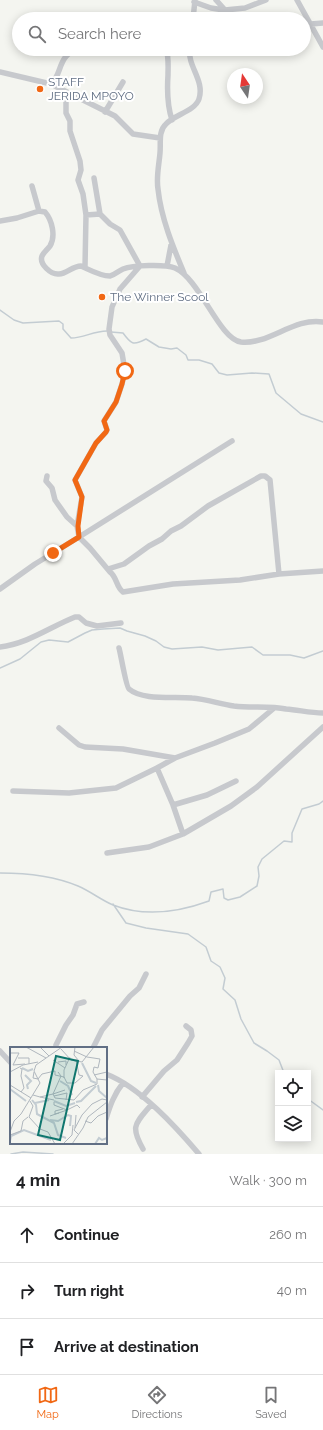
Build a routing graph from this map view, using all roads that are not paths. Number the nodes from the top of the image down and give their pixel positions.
1 (216, 0) edge
2 (266, 0) edge
3 (297, 0) edge
4 (194, 1) edge
5 (225, 10) junction
6 (193, 12) edge
7 (304, 12) edge
8 (323, 23) edge
9 (311, 24) joint
10 (323, 47) edge
11 (66, 56) edge
12 (168, 56) edge
13 (191, 56) edge
14 (0, 72) edge
15 (123, 82) dead end
16 (51, 84) junction
17 (69, 93) junction
18 (105, 112) junction
19 (172, 120) junction
20 (160, 138) junction
21 (94, 178) dead end
22 (32, 186) dead end
23 (39, 211) junction
24 (100, 214) junction
25 (86, 215) junction
26 (0, 221) edge
27 (172, 245) junction
28 (140, 266) junction
29 (167, 266) junction
30 (85, 268) junction
31 (185, 275) junction
32 (323, 322) edge
33 (232, 441) dead end
34 (47, 476) dead end
35 (78, 526) junction
36 (79, 537) junction
37 (108, 569) junction
38 (323, 571) edge
39 (279, 574) junction
40 (0, 589) edge
41 (121, 624) dead end
42 (0, 647) edge
43 (119, 648) dead end
44 (274, 709) junction
45 (323, 713) edge
46 (323, 727) edge
47 (59, 728) dead end
48 (175, 758) junction
49 (157, 768) junction
50 (236, 781) dead end
51 (13, 791) dead end
52 (173, 806) junction
53 (183, 834) junction
54 (107, 853) dead end
55 (146, 974) dead end
56 (84, 1002) dead end
57 (186, 1026) dead end
58 (56, 1045) dead end
59 (94, 1047) edge
60 (0, 1051) edge
61 (10, 1062) edge
62 (107, 1075) edge
63 (123, 1083) junction
64 (142, 1097) junction
65 (151, 1104) junction
66 (107, 1116) edge
67 (143, 1150) dead end
68 (199, 1154) edge

1 - 5 street
2 - 5 street
3 - 7 street
4 - 5 street
4 - 6 street
8 - 9 street
9 - 10 street
11 - 16 street
12 - 19 street
13 - 19 street
14 - 16 street
15 - 18 street
16 - 17 street
17 - 18 street
17 - 25 street
18 - 20 street
19 - 20 street
20 - 27 street
21 - 24 street
22 - 23 street
23 - 26 street
23 - 30 street
24 - 25 street
24 - 28 street
25 - 30 street
27 - 29 street
27 - 31 street
28 - 29 street
28 - 30 street
28 - 35 street
29 - 31 street
31 - 32 street
33 - 36 street
34 - 35 street
35 - 36 street
36 - 37 street
36 - 40 street
37 - 39 street
37 - 39 street
38 - 39 street
41 - 42 street
43 - 44 street
44 - 45 street
44 - 48 street
46 - 53 street
47 - 48 street
48 - 49 street
49 - 51 street
49 - 52 street
50 - 52 street
52 - 53 street
53 - 54 street
55 - 59 street
56 - 58 street
57 - 64 street
60 - 61 street
62 - 63 street
63 - 64 street
63 - 66 street
64 - 65 street
65 - 67 street
65 - 68 street

